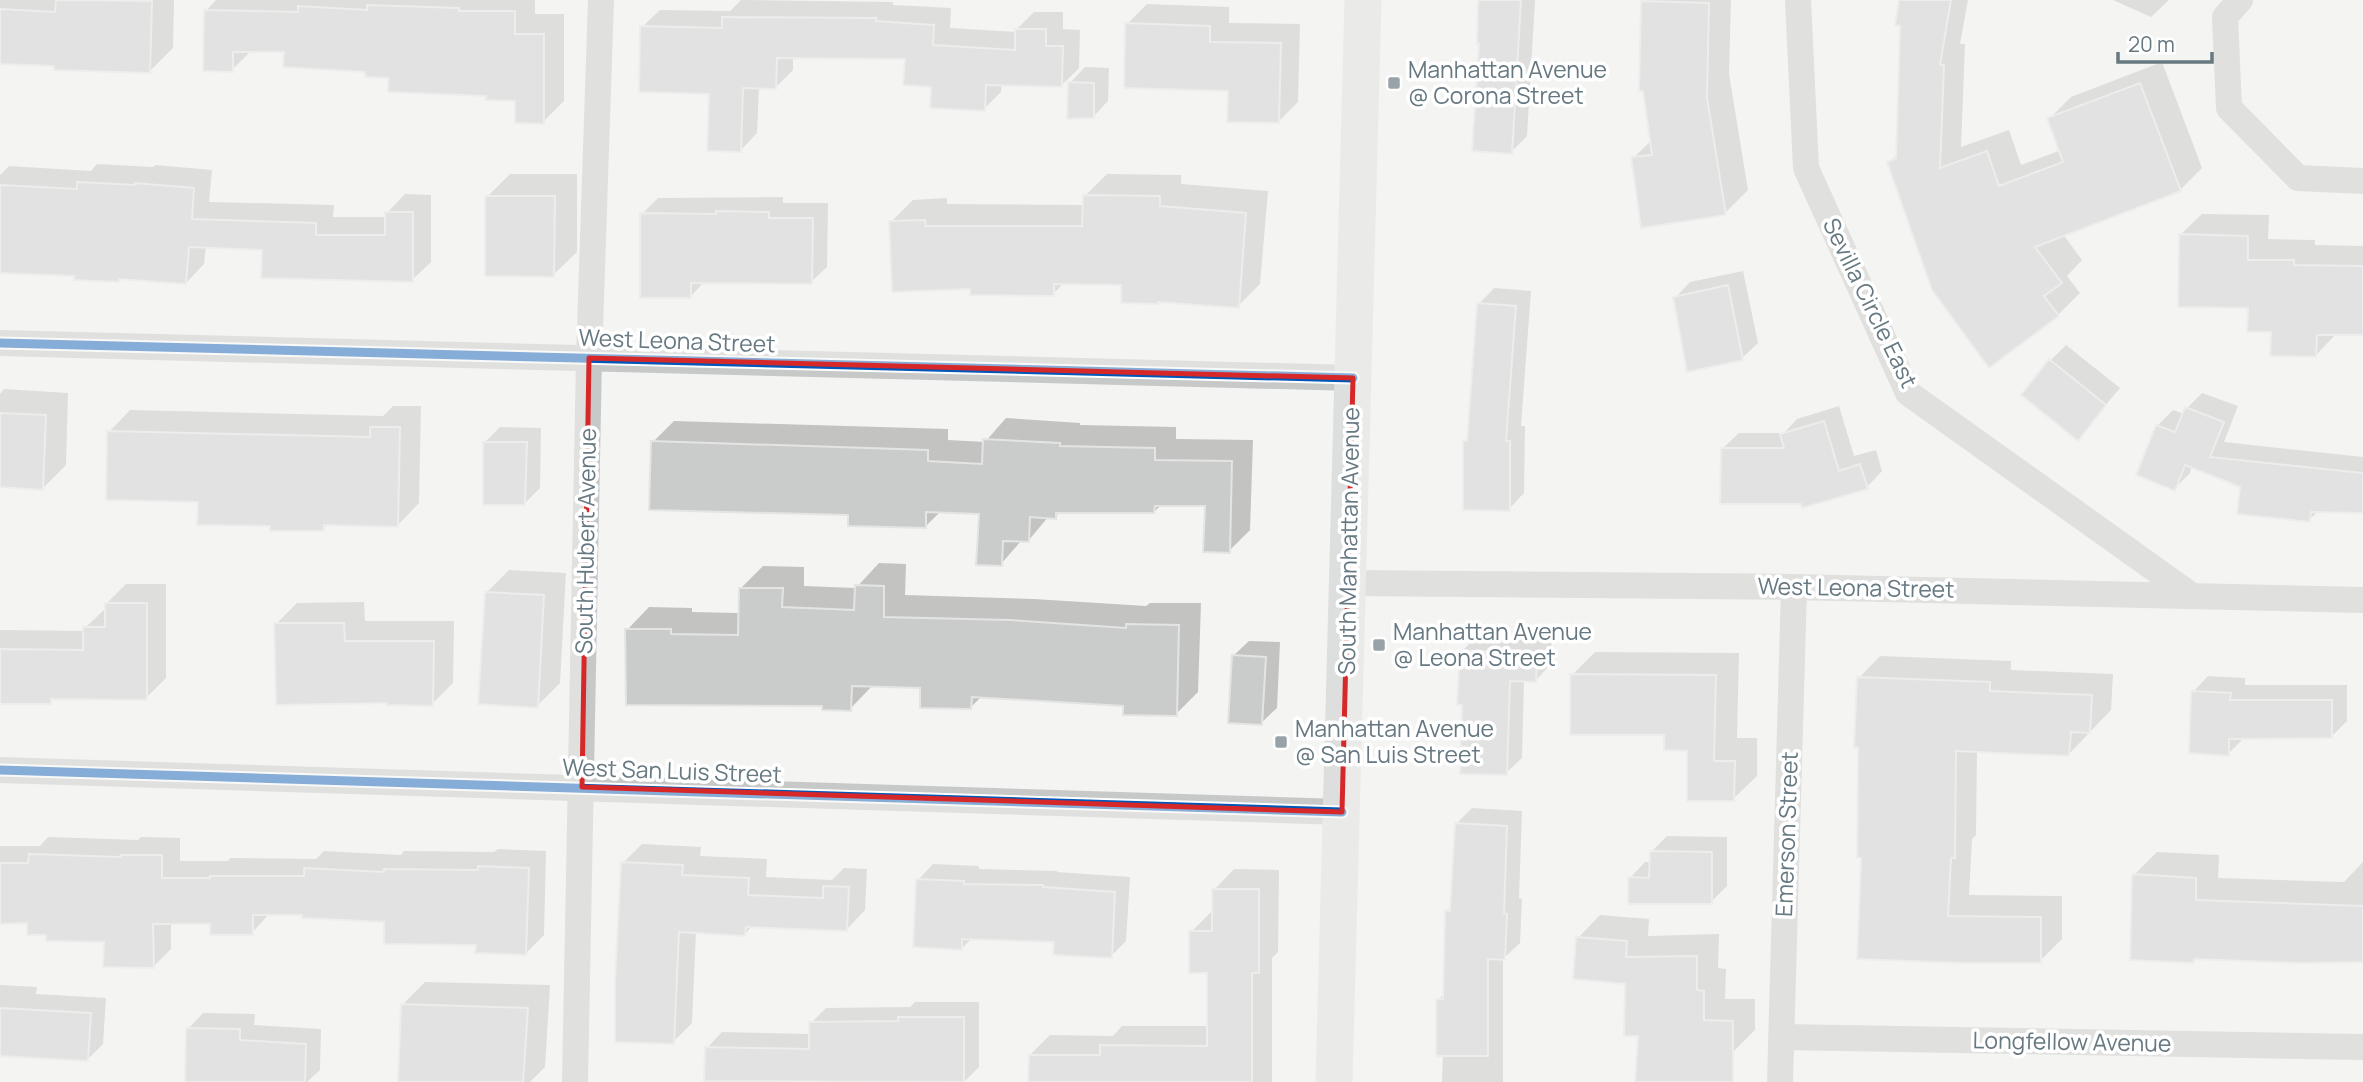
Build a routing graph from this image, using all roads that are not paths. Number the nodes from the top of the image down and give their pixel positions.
1 (601, 0) edge
2 (1363, 0) edge
3 (1798, 0) edge
4 (2240, 0) edge
5 (2363, 181) edge
6 (0, 343) edge
7 (589, 358) junction
8 (1353, 378) junction
9 (1349, 583) junction
10 (1794, 587) junction
11 (2191, 595) junction
12 (2363, 600) edge
13 (0, 770) edge
14 (582, 787) junction
15 (1342, 812) junction
16 (1781, 1037) junction
17 (2363, 1047) edge
18 (575, 1082) edge
19 (1334, 1082) edge
20 (1780, 1082) edge

1 - 7 street, South Hubert Avenue
2 - 8 main road, South Manhattan Avenue
3 - 11 street, Sevilla Circle East
4 - 5 street
6 - 7 street, West Leona Street
7 - 8 street, West Leona Street
7 - 14 street, South Hubert Avenue
8 - 9 main road, South Manhattan Avenue
9 - 10 street, West Leona Street
9 - 15 main road, South Manhattan Avenue
10 - 11 street, West Leona Street
10 - 16 street, Emerson Street
11 - 12 street, West Leona Street
13 - 14 street, West San Luis Street
14 - 15 street, West San Luis Street
14 - 18 street, South Hubert Avenue
15 - 19 main road, South Manhattan Avenue
16 - 17 street, Longfellow Avenue
16 - 20 street, Emerson Street

